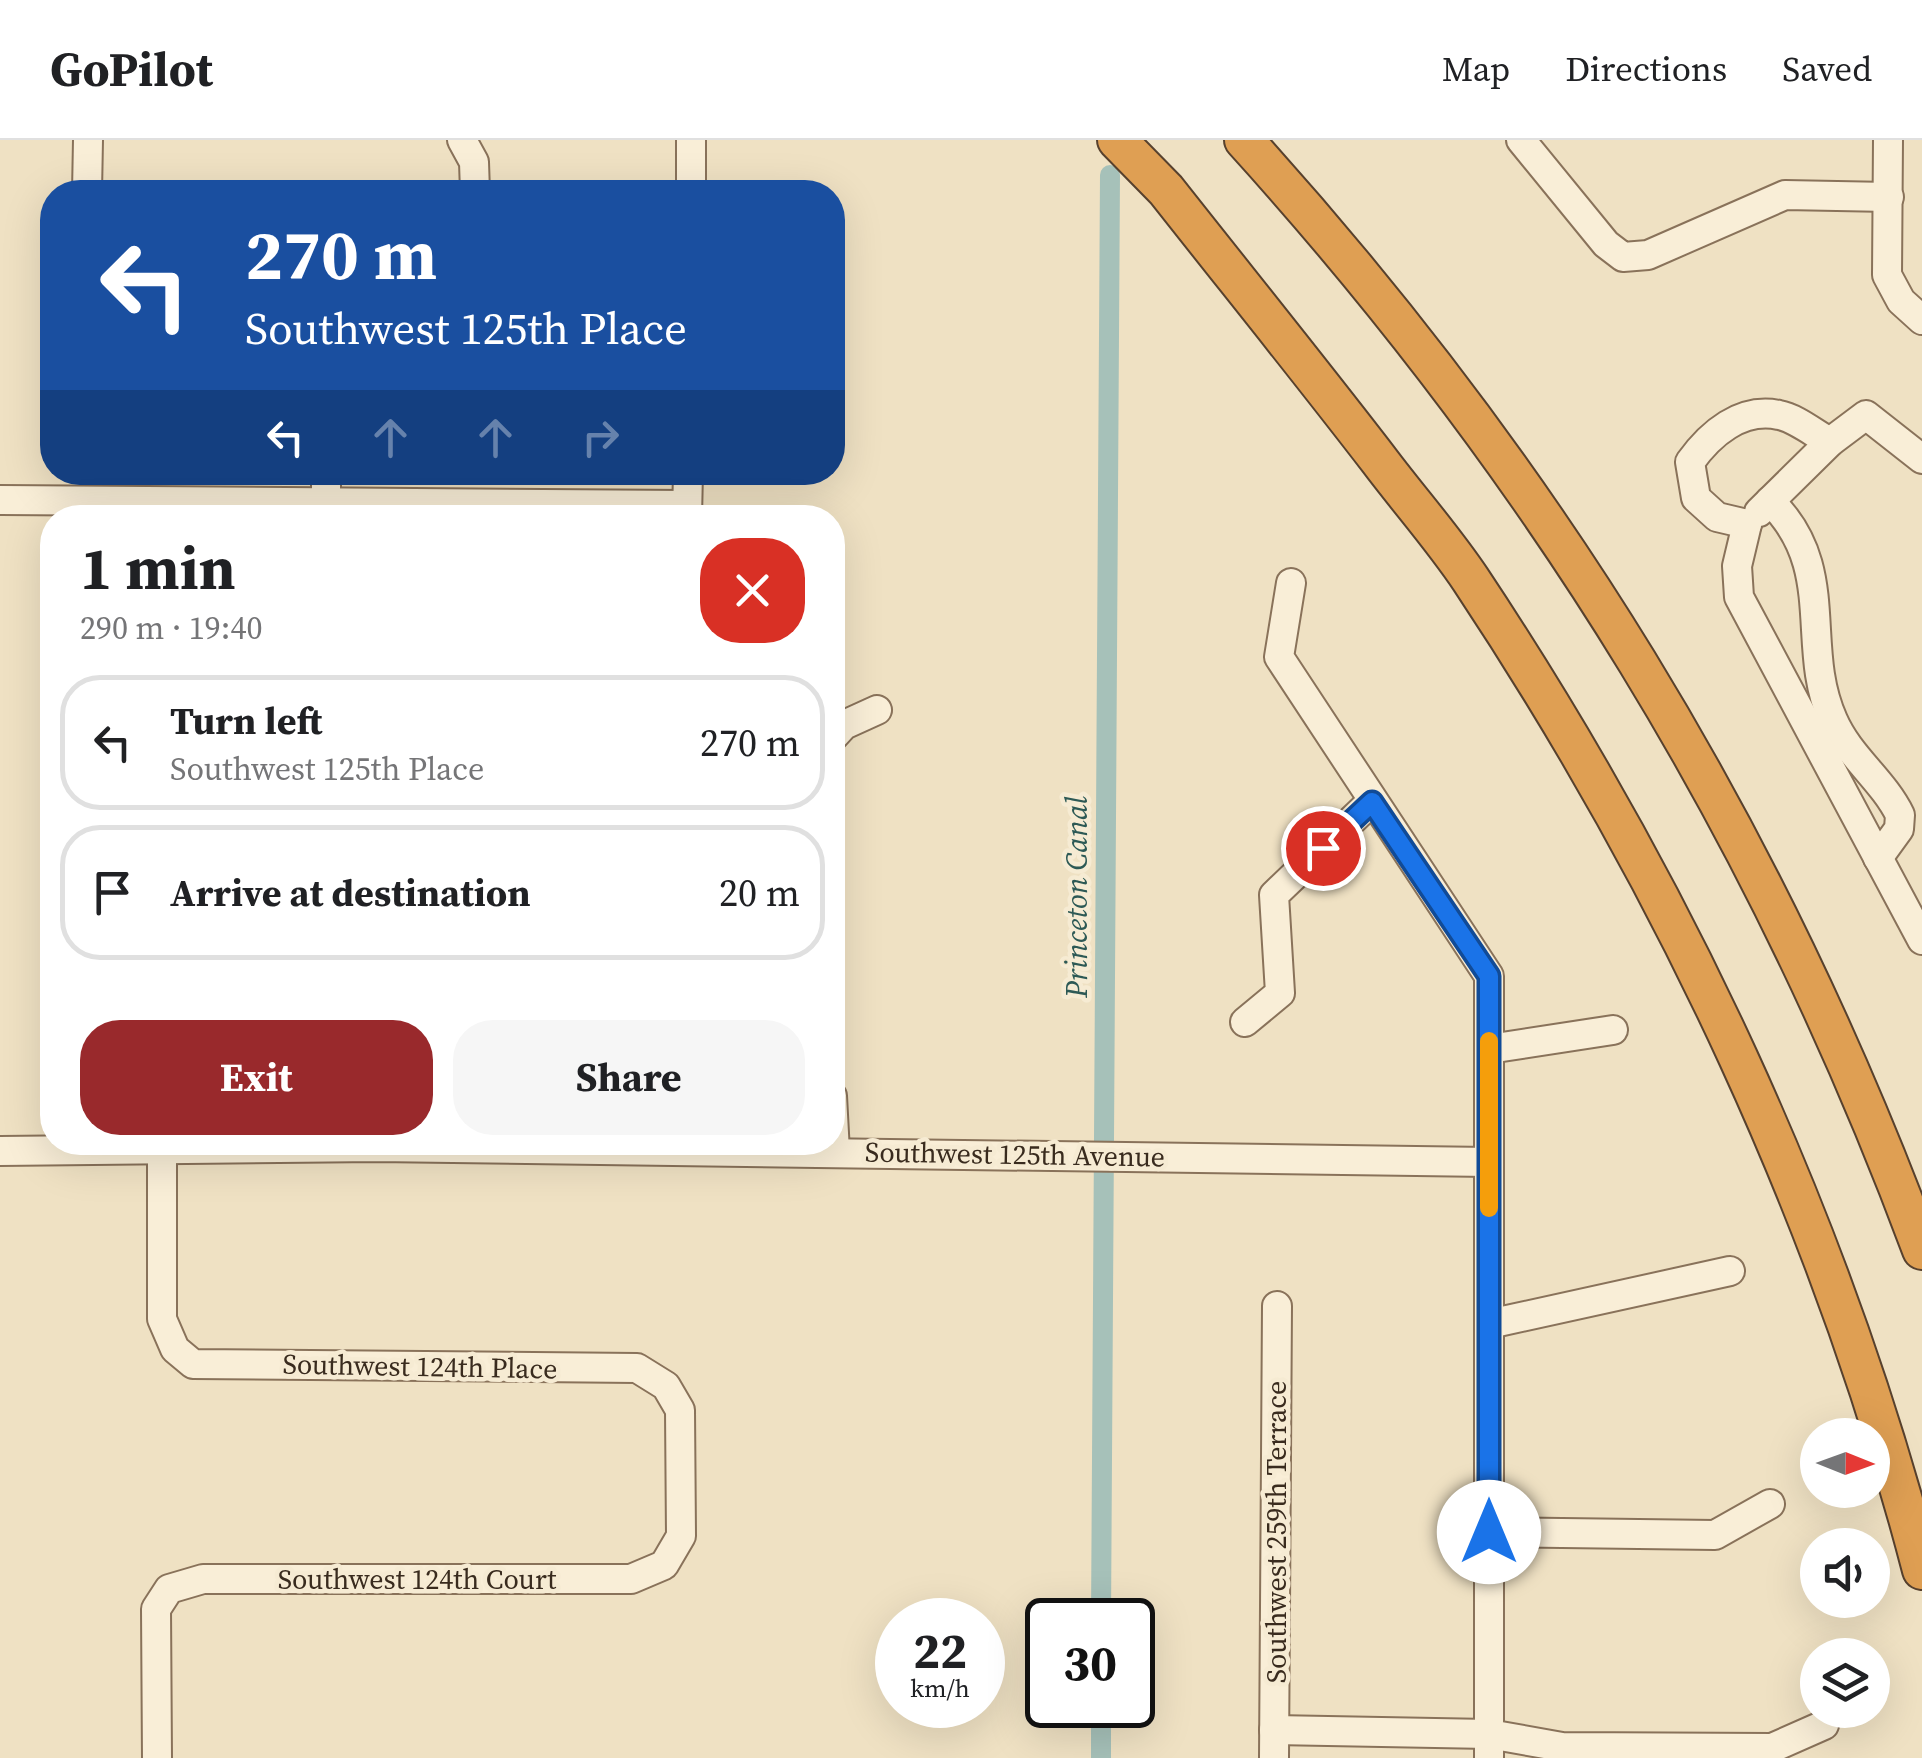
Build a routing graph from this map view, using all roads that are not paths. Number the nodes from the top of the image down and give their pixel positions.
1 (88, 140) edge
2 (462, 140) edge
3 (692, 140) edge
4 (1116, 140) edge
5 (1244, 140) edge
6 (1521, 140) edge
7 (1888, 140) edge
8 (87, 180) edge
9 (475, 180) edge
10 (691, 180) edge
11 (1888, 197) junction
12 (1911, 310) edge
13 (1830, 442) junction
14 (1922, 459) edge
15 (326, 485) edge
16 (0, 500) edge
17 (1770, 502) junction
18 (326, 504) junction
19 (371, 505) edge
20 (1747, 524) junction
21 (1291, 583) dead end
22 (876, 710) dead end
23 (845, 725) edge
24 (1372, 802) junction
25 (1878, 858) junction
26 (1922, 940) edge
27 (1245, 1022) dead end
28 (1613, 1030) dead end
29 (1490, 1049) junction
30 (40, 1149) edge
31 (0, 1150) edge
32 (845, 1152) edge
33 (162, 1155) edge
34 (1489, 1162) junction
35 (1922, 1250) edge
36 (1730, 1270) dead end
37 (1277, 1306) dead end
38 (1489, 1324) junction
39 (1770, 1504) dead end
40 (1489, 1532) junction
41 (664, 1565) joint
42 (1922, 1570) edge
43 (1817, 1728) edge
44 (1274, 1744) edge
45 (1489, 1746) edge
46 (157, 1758) edge

1 - 8 street
2 - 9 street
3 - 10 street
4 - 42 highway
5 - 35 highway
6 - 11 street
7 - 11 street
11 - 12 street
13 - 14 street
13 - 17 street
13 - 20 street
15 - 18 street
16 - 18 street
17 - 20 street
17 - 25 street
18 - 19 street
20 - 25 street
21 - 24 street
22 - 23 street
24 - 27 street
24 - 29 street
25 - 26 street
28 - 29 street
29 - 34 street
30 - 31 street, Southwest 125th Avenue
32 - 34 street, Southwest 125th Avenue
33 - 41 street, Southwest 124th Place
34 - 38 street
36 - 38 street
37 - 44 street, Southwest 259th Terrace
38 - 40 street
39 - 40 street
40 - 45 street
41 - 46 street, Southwest 124th Court
43 - 45 street
44 - 45 street

